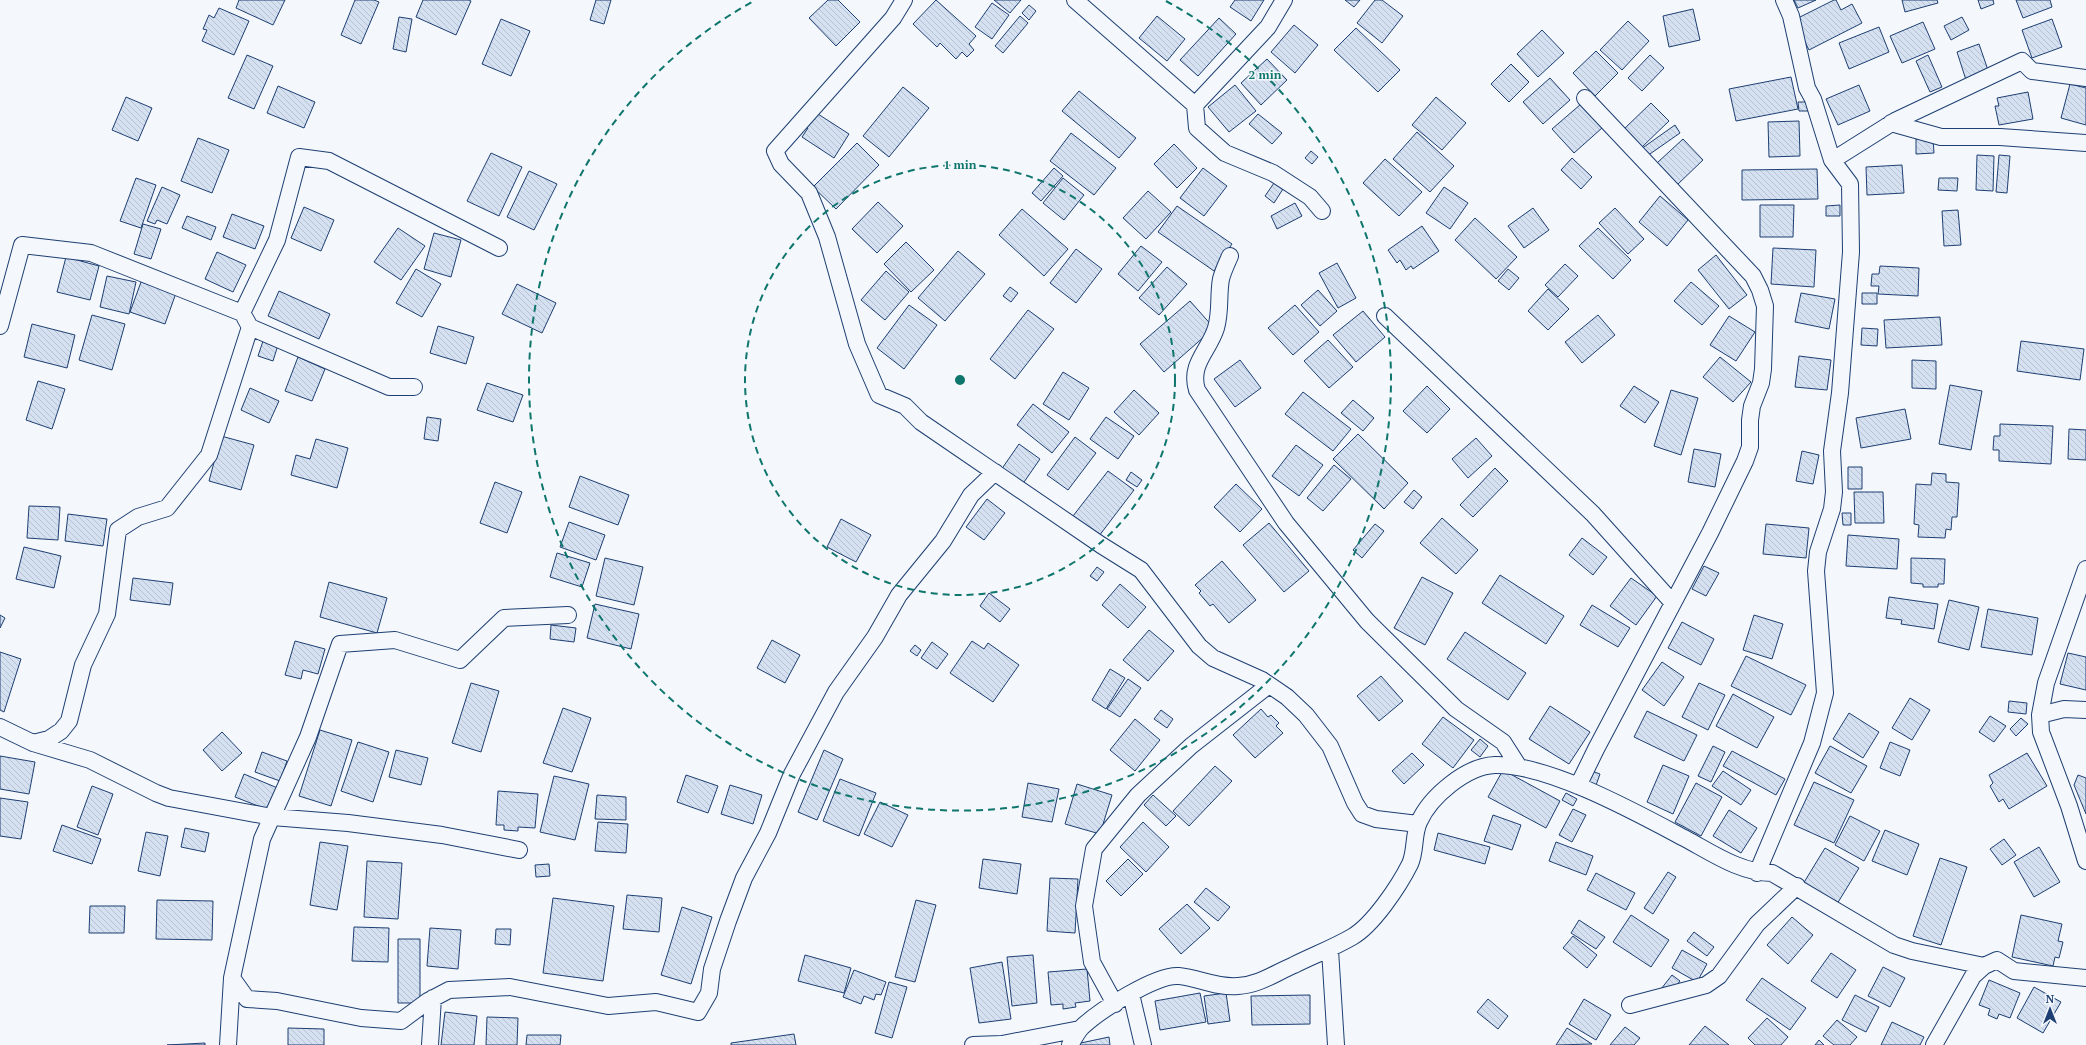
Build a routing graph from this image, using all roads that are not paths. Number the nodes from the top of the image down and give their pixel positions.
1 (904, 0) edge
2 (1075, 0) edge
3 (1284, 0) edge
4 (1784, 0) edge
5 (2086, 78) edge
6 (1585, 98) dead end
7 (1195, 105) junction
8 (1891, 123) junction
9 (2086, 143) edge
10 (1833, 160) junction
11 (1322, 211) dead end
12 (499, 248) dead end
13 (1230, 256) dead end
14 (242, 313) junction
15 (1385, 316) dead end
16 (0, 326) edge
17 (250, 327) junction
18 (414, 387) dead end
19 (995, 472) junction
20 (2086, 569) edge
21 (1672, 602) junction
22 (568, 615) dead end
23 (1269, 684) junction
24 (2086, 710) edge
25 (2040, 715) junction
26 (0, 727) edge
27 (33, 743) junction
28 (1519, 767) junction
29 (1578, 786) junction
30 (272, 817) junction
31 (1418, 824) junction
32 (519, 850) dead end
33 (2086, 859) edge
34 (1757, 873) junction
35 (1797, 886) junction
36 (1330, 950) junction
37 (1984, 966) junction
38 (232, 978) junction
39 (2086, 978) edge
40 (1131, 994) junction
41 (433, 998) junction
42 (1115, 1004) junction
43 (1630, 1005) dead end
44 (1080, 1029) junction
45 (228, 1045) edge
46 (430, 1045) edge
47 (973, 1045) edge
48 (1070, 1045) edge
49 (1143, 1045) edge
50 (1336, 1045) edge
51 (1934, 1045) edge

1 - 19 street
2 - 7 street
3 - 7 street
4 - 10 street
5 - 8 street
6 - 21 street
7 - 11 street
8 - 9 street
8 - 10 street
10 - 34 street
12 - 14 street
13 - 28 street
14 - 16 street
14 - 17 street
15 - 21 street
17 - 18 street
17 - 27 street
19 - 23 street
19 - 41 street
20 - 25 street
21 - 29 street
22 - 30 street
23 - 31 street
23 - 42 street
24 - 25 street
25 - 33 street
26 - 27 street
27 - 30 street
28 - 29 street
28 - 31 street
29 - 34 street
30 - 32 street
30 - 38 street
31 - 36 street
34 - 35 street
35 - 37 street
35 - 43 street
36 - 40 street
36 - 50 street
37 - 39 street
37 - 51 street
38 - 41 street
38 - 45 street
40 - 42 street
40 - 49 street
41 - 46 street
42 - 44 street
44 - 47 street
44 - 48 street

